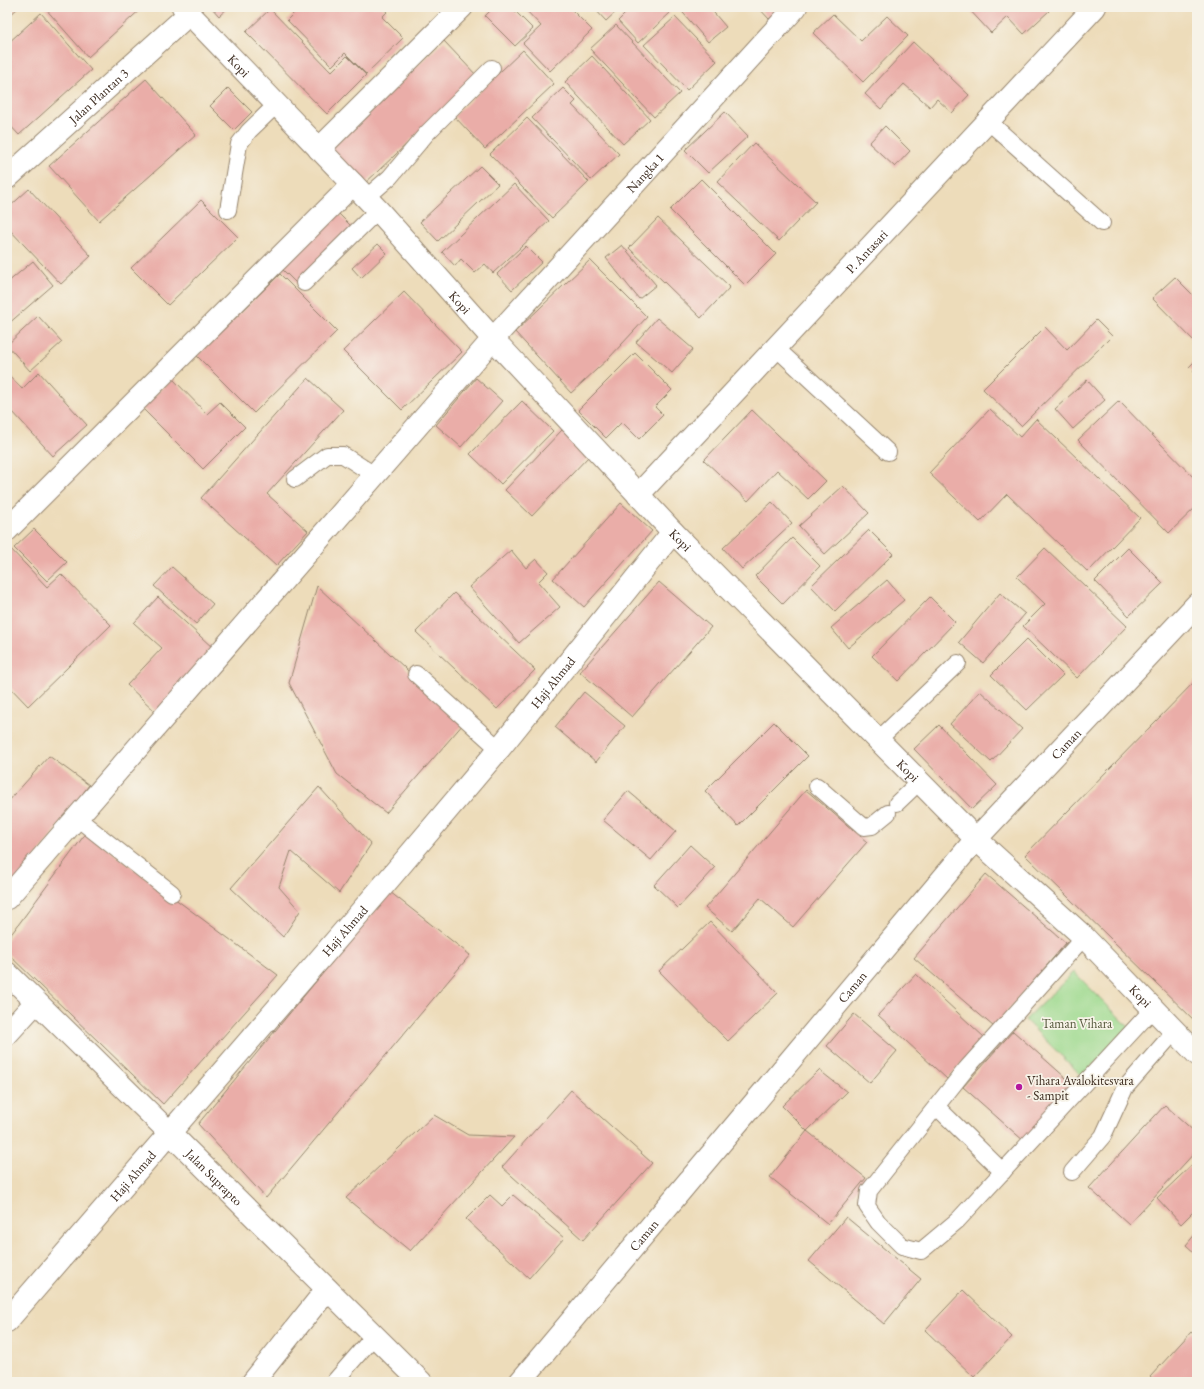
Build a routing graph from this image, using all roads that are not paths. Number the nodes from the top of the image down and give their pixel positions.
1 (462, 7) edge
2 (796, 7) edge
3 (1095, 7) edge
4 (186, 10) edge
5 (492, 68) dead end
6 (276, 105) junction
7 (988, 120) junction
8 (319, 149) junction
9 (7, 178) edge
10 (366, 197) junction
11 (228, 210) dead end
12 (1102, 223) dead end
13 (304, 283) dead end
14 (493, 339) junction
15 (775, 347) junction
16 (888, 452) dead end
17 (376, 476) junction
18 (295, 479) dead end
19 (638, 495) junction
20 (7, 530) edge
21 (673, 532) junction
22 (1197, 604) edge
23 (958, 663) dead end
24 (416, 674) dead end
25 (878, 740) junction
26 (499, 749) junction
27 (919, 782) junction
28 (817, 786) dead end
29 (77, 818) junction
30 (976, 839) junction
31 (172, 893) dead end
32 (7, 898) edge
33 (1084, 937) junction
34 (7, 973) edge
35 (36, 1002) junction
36 (1153, 1009) junction
37 (1174, 1032) junction
38 (7, 1034) edge
39 (1197, 1054) edge
40 (937, 1107) junction
41 (170, 1133) junction
42 (1003, 1172) junction
43 (1072, 1172) dead end
44 (327, 1289) junction
45 (7, 1321) edge
46 (374, 1336) junction
47 (253, 1382) edge
48 (334, 1382) edge
49 (421, 1382) edge
50 (520, 1382) edge

1 - 8 street
2 - 14 street, Nangka 1
3 - 7 street, P. Antasari
4 - 6 street, Kopi
4 - 9 street, Jalan Plantan 3
5 - 10 lane
6 - 8 street, Kopi
6 - 11 lane
7 - 12 lane
7 - 15 street, P. Antasari
8 - 10 street, Kopi
10 - 13 lane
10 - 14 street, Kopi
10 - 20 street
14 - 17 street, Nangka 1
14 - 19 street, Kopi
15 - 16 lane
15 - 19 street, P. Antasari
17 - 18 lane
17 - 29 street, Nangka 1
19 - 21 street, Kopi
21 - 25 street, Kopi
21 - 26 street, Haji Ahmad
22 - 30 street, Caman
23 - 25 lane
24 - 26 lane
25 - 27 street, Kopi
26 - 41 street, Haji Ahmad
27 - 28 lane
27 - 30 street, Kopi
29 - 31 lane
29 - 32 street, Nangka 1
30 - 33 street, Kopi
30 - 50 street, Caman
33 - 36 street, Kopi
33 - 40 lane
34 - 35 street, Jalan Suprapto
35 - 38 street
35 - 41 street, Jalan Suprapto
36 - 37 street, Kopi
36 - 42 lane
37 - 39 street, Kopi
37 - 43 lane
40 - 42 lane
40 - 42 lane
41 - 44 street, Jalan Suprapto
41 - 45 street, Haji Ahmad
44 - 46 street, Jalan Suprapto
44 - 47 street
46 - 48 lane
46 - 49 street, Jalan Suprapto

